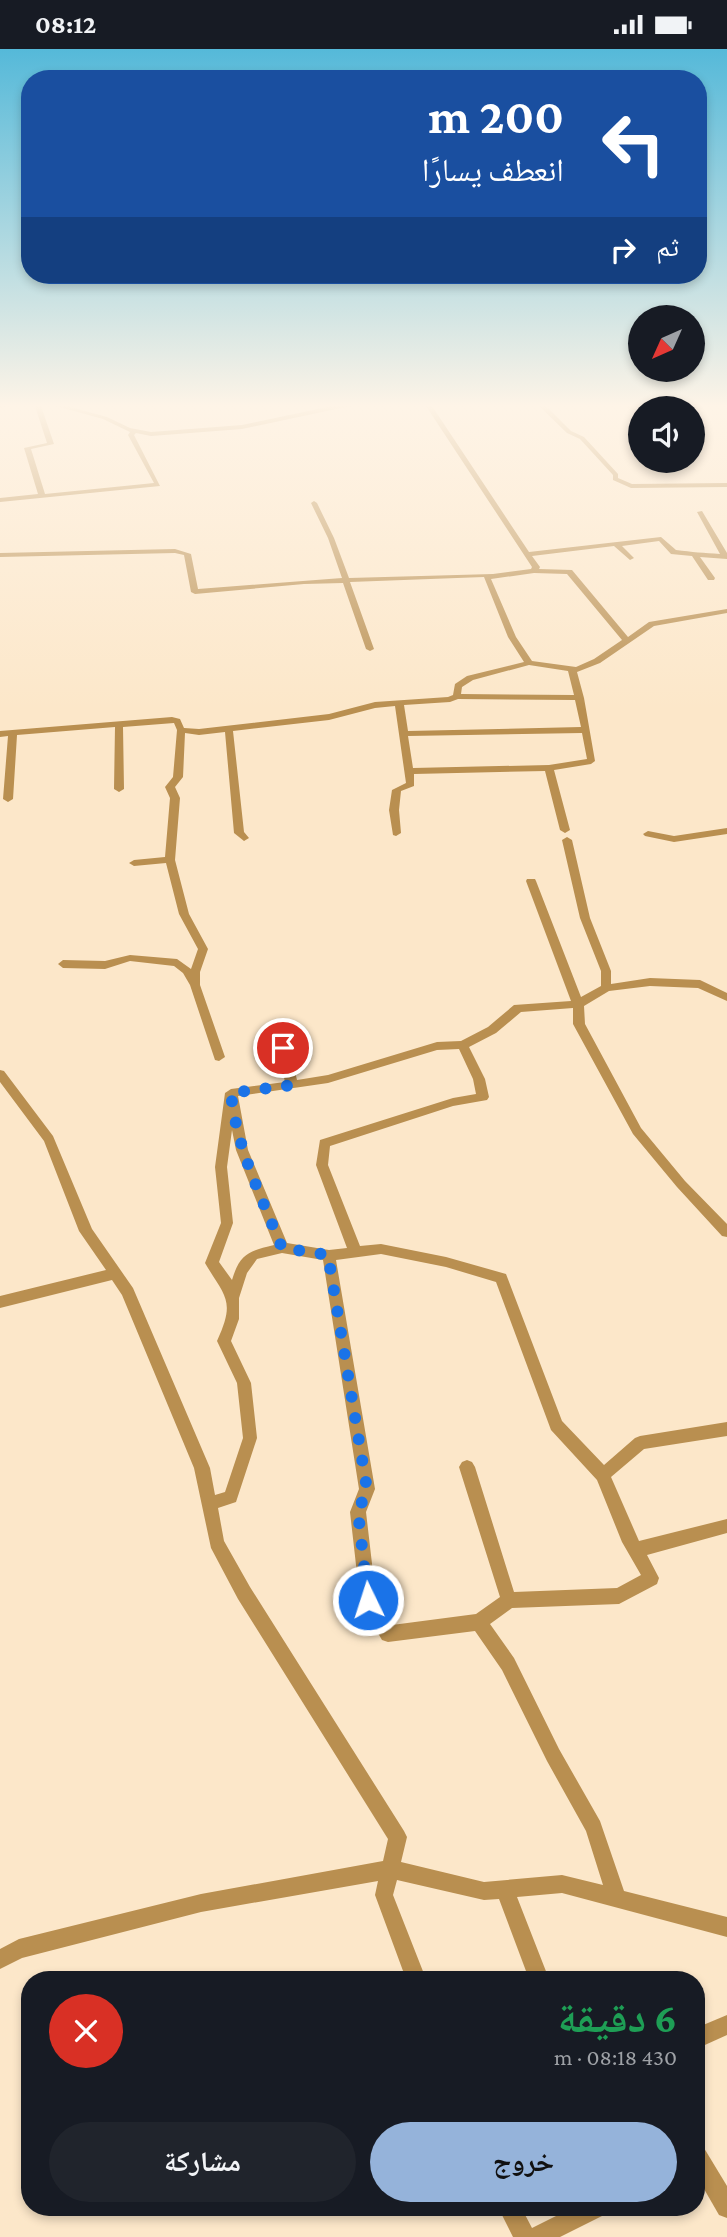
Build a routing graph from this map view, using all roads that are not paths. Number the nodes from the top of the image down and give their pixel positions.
1 (314, 505) edge
2 (495, 505) edge
3 (700, 512) dead end
4 (616, 544) junction
5 (694, 552) junction
6 (528, 554) junction
7 (0, 555) edge
8 (726, 557) edge
9 (630, 558) dead end
10 (534, 571) junction
11 (490, 575) junction
12 (711, 577) dead end
13 (347, 581) junction
14 (727, 611) edge
15 (626, 640) junction
16 (370, 649) dead end
17 (529, 663) junction
18 (572, 669) junction
19 (457, 696) junction
20 (580, 698) junction
21 (399, 702) junction
22 (119, 724) junction
23 (229, 729) junction
24 (181, 730) junction
25 (584, 730) junction
26 (13, 733) junction
27 (0, 734) edge
28 (403, 734) junction
29 (549, 768) junction
30 (410, 771) junction
31 (120, 789) dead end
32 (8, 799) dead end
33 (727, 831) edge
34 (396, 833) dead end
35 (648, 834) dead end
36 (244, 838) dead end
37 (170, 860) junction
38 (135, 863) dead end
39 (531, 881) dead end
40 (63, 964) dead end
41 (195, 985) junction
42 (606, 988) junction
43 (727, 997) edge
44 (578, 1004) junction
45 (279, 1030) dead end
46 (463, 1045) junction
47 (219, 1057) dead end
48 (0, 1074) edge
49 (292, 1085) junction
50 (231, 1093) junction
51 (727, 1232) edge
52 (282, 1248) junction
53 (355, 1251) junction
54 (328, 1255) junction
55 (114, 1275) junction
56 (234, 1294) junction
57 (0, 1303) edge
58 (727, 1429) edge
59 (467, 1467) dead end
60 (603, 1475) junction
61 (209, 1504) junction
62 (727, 1526) edge
63 (635, 1550) junction
64 (509, 1600) junction
65 (480, 1622) junction
66 (391, 1870) junction
67 (503, 1889) junction
68 (615, 1896) junction
69 (727, 1927) edge
70 (0, 1959) edge
71 (413, 1971) edge
72 (536, 1971) edge
73 (727, 2025) edge
74 (705, 2035) edge
75 (705, 2170) edge
76 (727, 2207) edge
77 (514, 2216) edge
78 (578, 2216) edge
79 (525, 2237) edge
80 (537, 2237) edge

1 - 13 street
2 - 6 street
3 - 8 street
4 - 5 street
4 - 6 street
4 - 9 street
5 - 8 street
5 - 12 street
6 - 10 street
7 - 13 street
10 - 11 street
10 - 15 street
11 - 13 street
11 - 17 street
13 - 16 street
14 - 15 street
15 - 18 street
17 - 18 street
17 - 19 street
18 - 20 street
19 - 20 street
19 - 21 street
20 - 25 street
21 - 23 street
21 - 28 street
22 - 24 street
22 - 26 street
22 - 31 street
23 - 24 street
23 - 36 street
24 - 37 street
25 - 28 street
25 - 29 street
26 - 27 street
26 - 32 street
28 - 30 street
29 - 30 street
29 - 42 street
30 - 34 street
33 - 35 street
37 - 38 street
37 - 41 street
39 - 44 street
40 - 41 street
41 - 47 street
42 - 43 street
42 - 44 street
44 - 46 street
44 - 51 street
45 - 49 street
46 - 49 street
46 - 53 street
48 - 55 street
49 - 50 street
50 - 52 street
50 - 56 street
52 - 54 street
52 - 56 street
53 - 54 street
53 - 60 street
54 - 65 street
55 - 57 street
55 - 61 street
56 - 61 street
58 - 60 street
59 - 64 street
60 - 63 street
61 - 66 street
62 - 63 street
63 - 64 street
64 - 65 street
65 - 68 street
66 - 67 street
66 - 70 street
66 - 71 street
67 - 68 street
67 - 72 street
68 - 69 street
73 - 74 street
75 - 76 street
77 - 79 street
78 - 80 street

